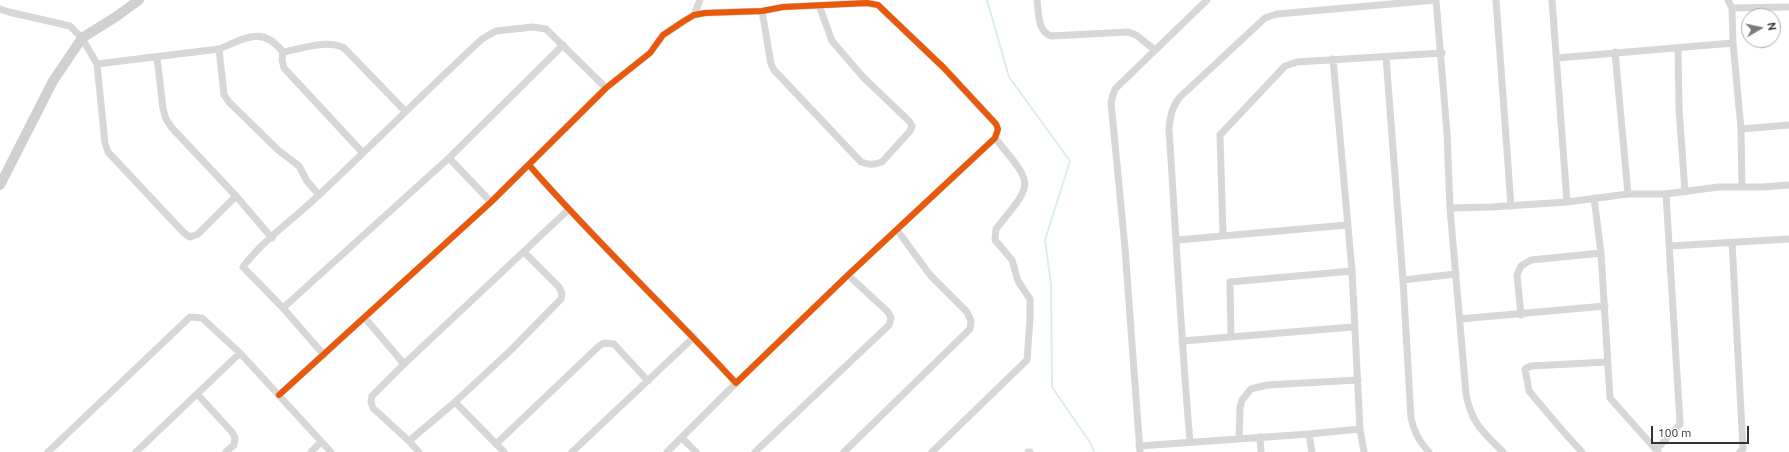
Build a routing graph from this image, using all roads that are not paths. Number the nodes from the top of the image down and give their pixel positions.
1 (139, 0) edge
2 (700, 0) edge
3 (1037, 0) edge
4 (1207, 0) edge
5 (1436, 0) edge
6 (1496, 0) edge
7 (1552, 0) edge
8 (1728, 0) edge
9 (819, 5) junction
10 (1789, 7) edge
11 (0, 8) edge
12 (1732, 8) junction
13 (762, 11) junction
14 (694, 15) junction
15 (82, 38) junction
16 (1733, 43) junction
17 (563, 45) junction
18 (1678, 48) junction
19 (219, 49) junction
20 (1155, 50) junction
21 (283, 52) junction
22 (1615, 52) junction
23 (1442, 53) junction
24 (157, 57) junction
25 (1386, 57) junction
26 (1557, 58) junction
27 (1333, 59) junction
28 (97, 64) junction
29 (606, 88) junction
30 (405, 111) junction
31 (1789, 126) edge
32 (1741, 129) junction
33 (995, 138) junction
34 (363, 153) junction
35 (449, 158) junction
36 (530, 165) junction
37 (0, 184) edge
38 (1789, 185) edge
39 (1742, 187) junction
40 (1685, 192) junction
41 (1628, 194) junction
42 (1666, 194) junction
43 (319, 195) junction
44 (236, 196) junction
45 (1594, 198) junction
46 (490, 202) junction
47 (1567, 202) junction
48 (1511, 206) junction
49 (1450, 208) junction
50 (568, 210) junction
51 (1347, 225) junction
52 (897, 230) junction
53 (1223, 235) junction
54 (272, 238) junction
55 (1789, 238) edge
56 (1177, 240) junction
57 (1732, 242) junction
58 (1670, 246) junction
59 (524, 252) junction
60 (1601, 253) junction
61 (1352, 271) junction
62 (1456, 274) junction
63 (848, 275) junction
64 (1403, 280) junction
65 (1605, 306) junction
66 (283, 308) junction
67 (1521, 315) junction
68 (365, 318) junction
69 (1460, 319) junction
70 (1353, 327) junction
71 (694, 337) junction
72 (1231, 337) junction
73 (1182, 341) junction
74 (240, 353) junction
75 (324, 355) junction
76 (1607, 362) junction
77 (404, 364) junction
78 (1358, 380) junction
79 (648, 381) junction
80 (736, 383) junction
81 (198, 395) junction
82 (279, 395) junction
83 (455, 402) junction
84 (1360, 429) junction
85 (1309, 434) junction
86 (682, 438) junction
87 (1260, 438) junction
88 (1239, 439) junction
89 (409, 441) junction
90 (321, 442) junction
91 (1190, 442) junction
92 (496, 444) junction
93 (1140, 449) edge
94 (1657, 451) edge
95 (48, 452) edge
96 (136, 452) edge
97 (226, 452) edge
98 (311, 452) edge
99 (331, 452) edge
100 (419, 452) edge
101 (504, 452) edge
102 (572, 452) edge
103 (667, 452) edge
104 (696, 452) edge
105 (755, 452) edge
106 (844, 452) edge
107 (932, 452) edge
108 (1261, 452) edge
109 (1312, 452) edge
110 (1364, 452) edge
111 (1429, 452) edge
112 (1503, 452) edge
113 (1582, 452) edge
114 (1740, 452) edge

1 - 15 street
2 - 14 street
3 - 20 street
4 - 20 street
5 - 23 street
5 - 56 street
6 - 48 street
7 - 26 street
8 - 12 street
9 - 13 street
9 - 13 street
9 - 33 street
10 - 12 street
11 - 15 street
12 - 16 street
13 - 14 street
14 - 29 street
15 - 28 street
15 - 37 street
16 - 18 street
16 - 32 street
17 - 29 street
17 - 30 street
17 - 35 street
18 - 22 street
18 - 40 street
19 - 21 street
19 - 24 street
19 - 43 street
20 - 93 street
21 - 30 street
21 - 34 street
22 - 26 street
22 - 41 street
23 - 25 street
23 - 49 street
24 - 28 street
24 - 44 street
25 - 27 street
25 - 64 street
26 - 47 street
27 - 51 street
27 - 53 street
28 - 44 street
29 - 36 street
30 - 34 street
31 - 32 street
32 - 39 street
33 - 52 street
33 - 107 street
34 - 43 street
35 - 46 street
35 - 66 street
36 - 46 street
36 - 50 street
38 - 39 street
39 - 40 street
40 - 42 street
41 - 42 street
41 - 45 street
42 - 58 street
43 - 54 street
44 - 54 street
45 - 47 street
45 - 60 street
46 - 68 street
47 - 48 street
48 - 49 street
49 - 62 street
50 - 59 street
50 - 71 street
51 - 53 street
51 - 61 street
52 - 63 street
52 - 106 street
53 - 56 street
54 - 66 street
55 - 57 street
56 - 73 street
57 - 58 street
57 - 114 street
58 - 94 street
59 - 77 street
59 - 83 street
60 - 65 street
60 - 67 street
61 - 70 street
61 - 72 street
62 - 64 street
62 - 69 street
63 - 80 street
63 - 105 street
64 - 111 street
65 - 67 street
65 - 76 street
66 - 75 street
67 - 69 street
68 - 75 street
68 - 77 street
69 - 112 street
70 - 72 street
70 - 78 street
71 - 79 street
71 - 80 street
72 - 73 street
73 - 91 street
74 - 81 street
74 - 82 street
74 - 95 street
75 - 82 street
76 - 94 street
76 - 113 street
77 - 89 street
78 - 84 street
78 - 88 street
79 - 92 street
79 - 102 street
80 - 86 street
81 - 96 street
81 - 97 street
82 - 90 street
83 - 89 street
83 - 92 street
84 - 85 street
84 - 110 street
85 - 87 street
85 - 109 street
86 - 103 street
86 - 104 street
87 - 88 street
87 - 108 street
88 - 91 street
89 - 100 street
90 - 98 street
90 - 99 street
91 - 93 street
92 - 101 street

